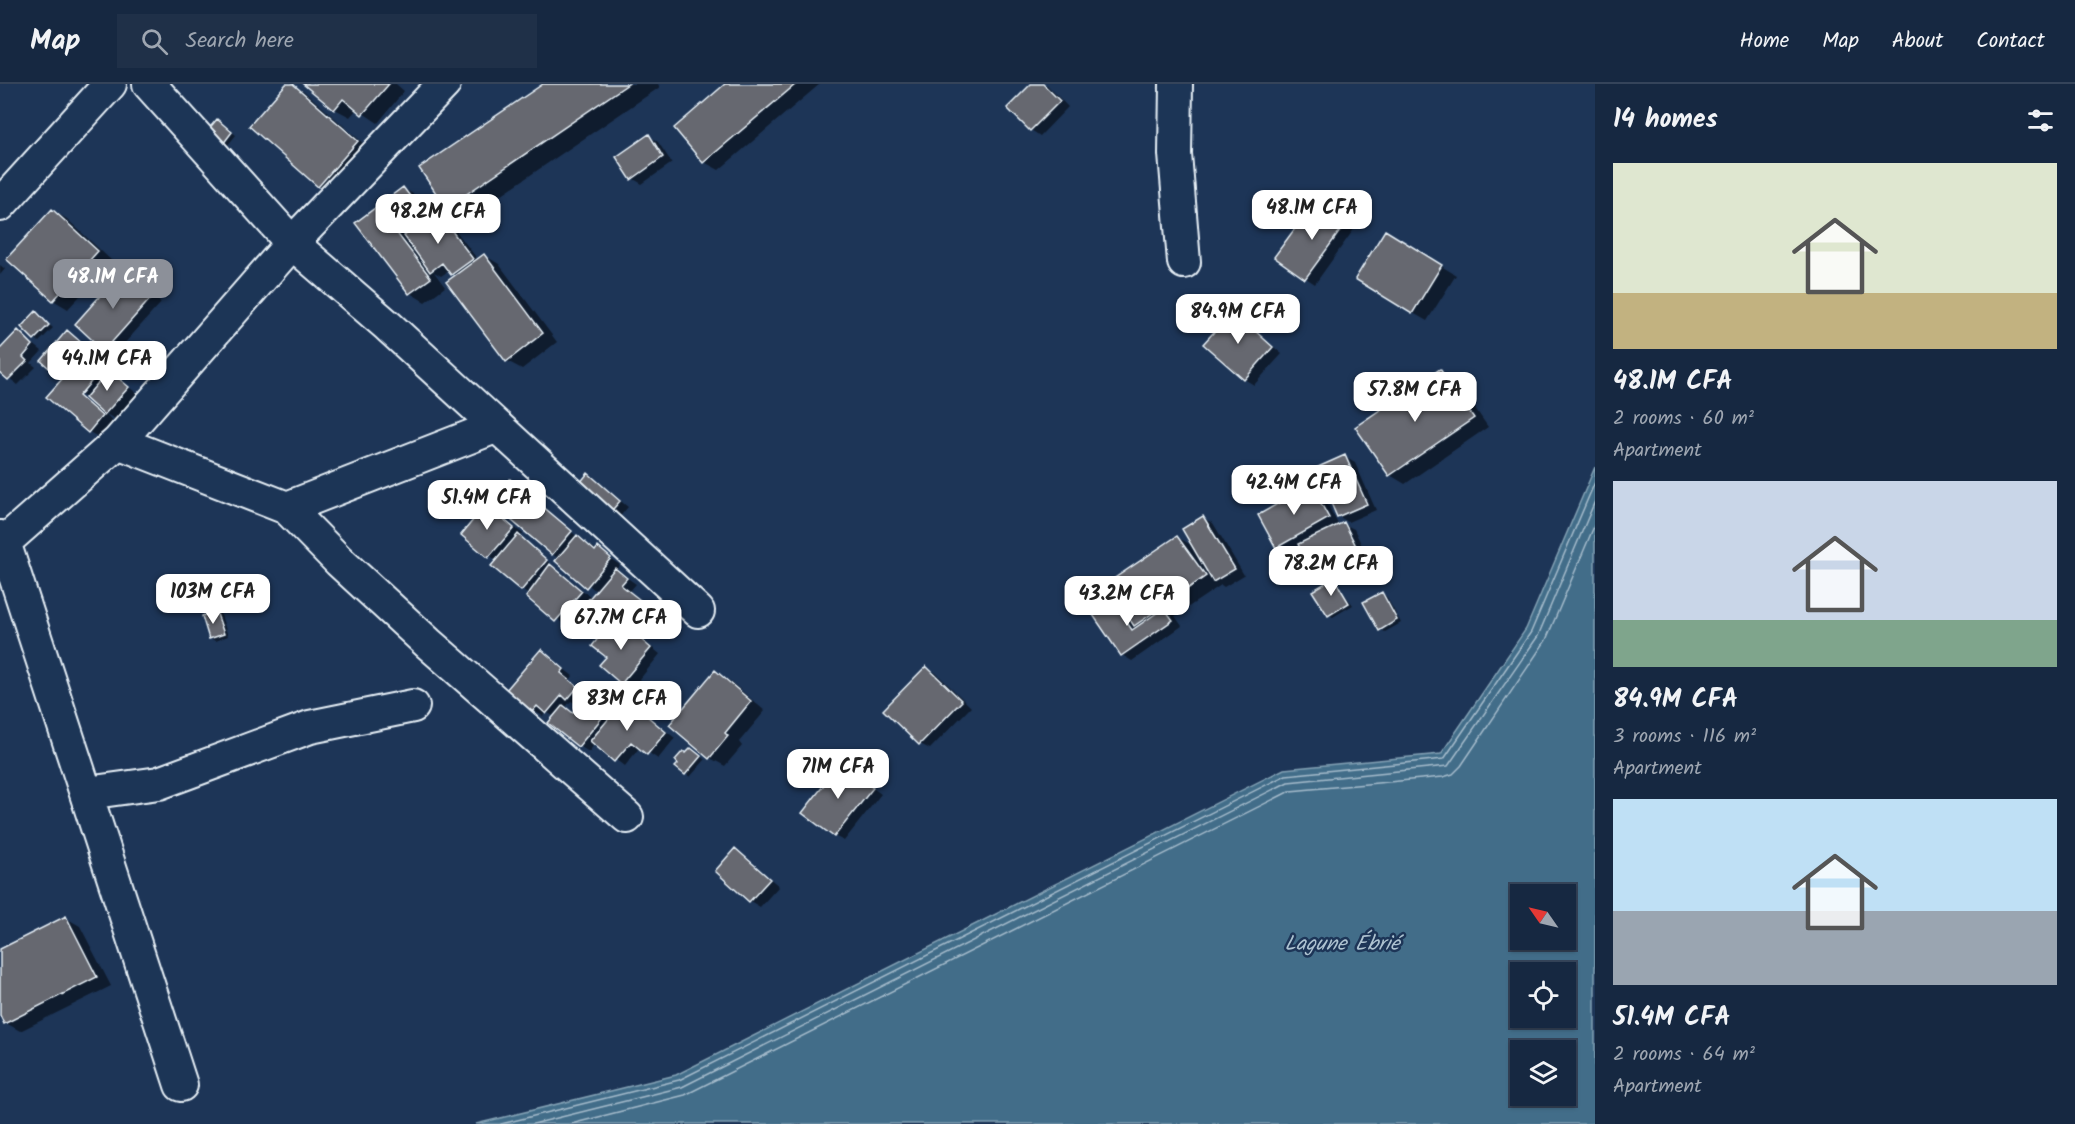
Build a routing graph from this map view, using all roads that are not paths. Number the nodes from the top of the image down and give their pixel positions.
1 (110, 84) edge
2 (149, 84) edge
3 (444, 84) edge
4 (1176, 84) edge
5 (0, 206) edge
6 (291, 243) junction
7 (1184, 262) dead end
8 (495, 427) junction
9 (118, 442) junction
10 (288, 508) junction
11 (2, 542) edge
12 (698, 611) dead end
13 (413, 706) dead end
14 (87, 793) junction
15 (627, 817) dead end
16 (181, 1086) dead end

1 - 5 street
2 - 6 street
3 - 6 street
4 - 7 street
6 - 8 street
6 - 9 street
8 - 10 street
8 - 12 street
9 - 10 street
9 - 11 street
10 - 15 street
11 - 14 street
13 - 14 street
14 - 16 street

